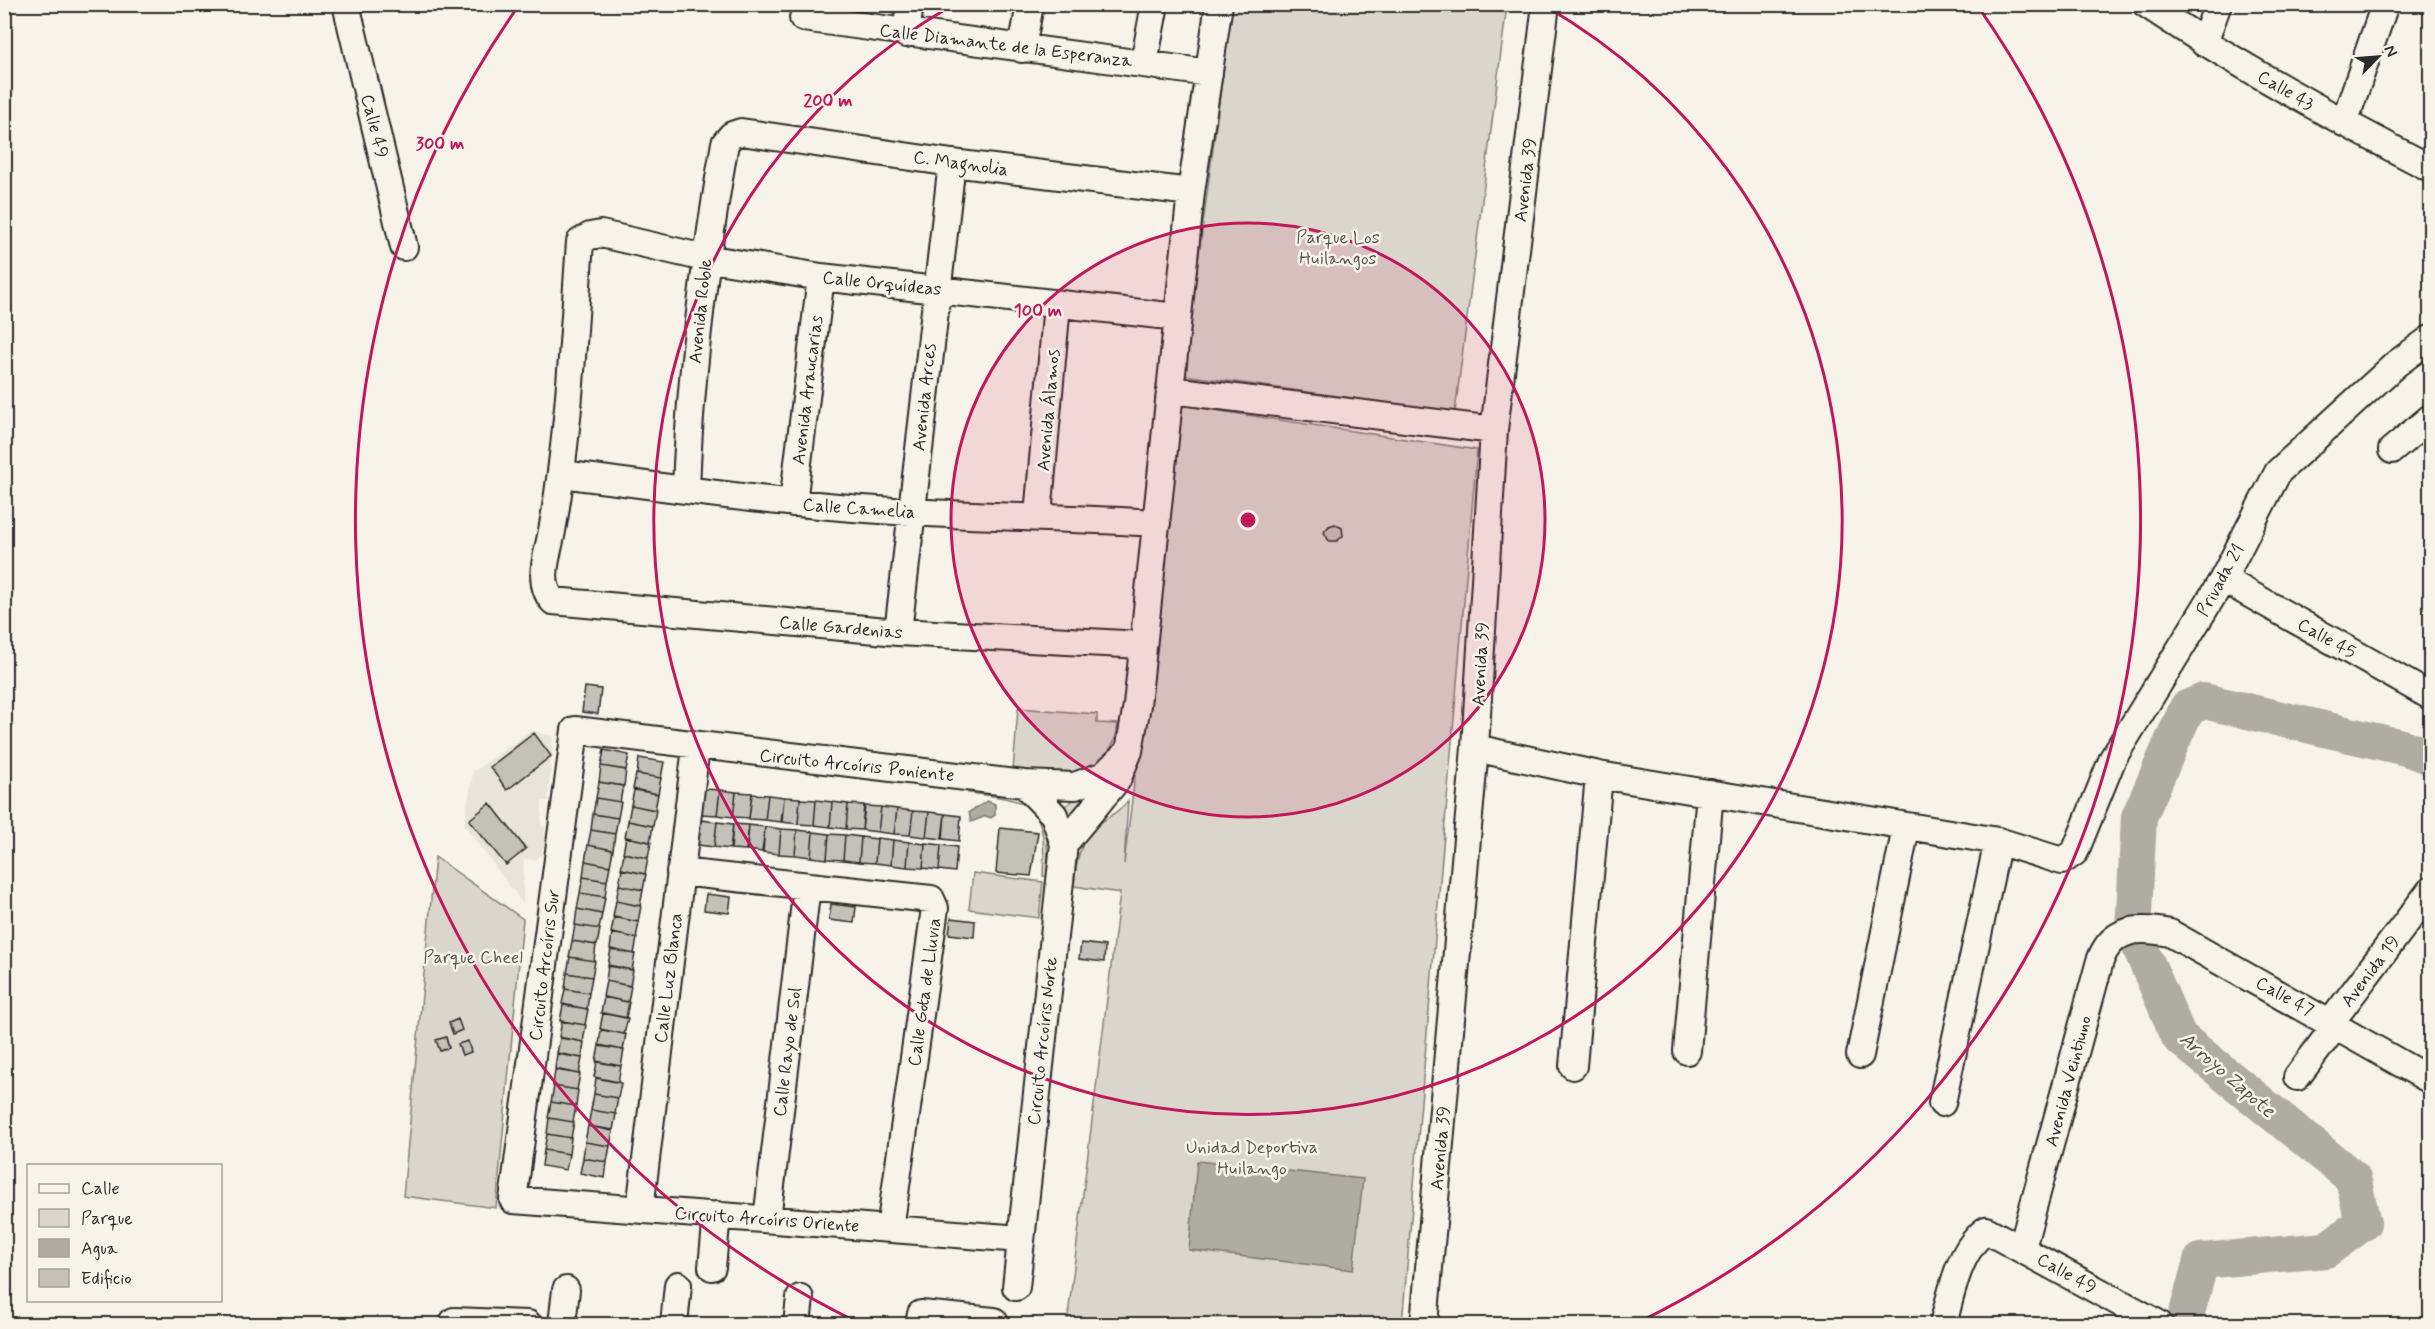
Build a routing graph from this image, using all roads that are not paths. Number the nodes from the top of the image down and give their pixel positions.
1 (345, 4) edge
2 (910, 4) edge
3 (1030, 4) edge
4 (1155, 4) edge
5 (1219, 4) edge
6 (1546, 4) edge
7 (2146, 4) edge
8 (2218, 4) edge
9 (2385, 4) edge
10 (803, 18) dead end
11 (906, 34) junction
12 (2204, 44) junction
13 (1022, 49) junction
14 (1144, 63) junction
15 (1209, 73) junction
16 (2344, 123) junction
17 (732, 135) joint
18 (952, 163) junction
19 (2430, 168) edge
20 (1191, 192) junction
21 (404, 247) dead end
22 (705, 258) junction
23 (821, 277) junction
24 (937, 289) junction
25 (1057, 304) junction
26 (1177, 317) junction
27 (2430, 339) edge
28 (1172, 390) junction
29 (2430, 418) edge
30 (1494, 430) junction
31 (2392, 450) dead end
32 (562, 474) junction
33 (686, 490) junction
34 (793, 503) junction
35 (912, 512) junction
36 (1038, 515) junction
37 (1157, 523) junction
38 (2223, 579) junction
39 (898, 632) junction
40 (1143, 645) junction
41 (2430, 696) edge
42 (575, 730) joint
43 (696, 747) junction
44 (1475, 748) junction
45 (1129, 751) junction
46 (1599, 775) junction
47 (1024, 784) junction
48 (1710, 793) junction
49 (1906, 828) junction
50 (1998, 842) junction
51 (1064, 844) junction
52 (680, 872) junction
53 (807, 886) junction
54 (2430, 891) edge
55 (2133, 931) joint
56 (2334, 1023) junction
57 (1686, 1051) dead end
58 (1860, 1055) dead end
59 (1573, 1066) dead end
60 (2296, 1077) dead end
61 (2430, 1080) edge
62 (1942, 1103) dead end
63 (513, 1200) joint
64 (640, 1209) junction
65 (717, 1215) junction
66 (767, 1219) junction
67 (891, 1229) junction
68 (1021, 1239) junction
69 (2022, 1248) junction
70 (712, 1267) dead end
71 (678, 1285) dead end
72 (1016, 1287) dead end
73 (566, 1290) dead end
74 (800, 1298) dead end
75 (454, 1321) dead end
76 (2145, 1321) edge
77 (528, 1324) edge
78 (562, 1324) edge
79 (674, 1324) edge
80 (797, 1324) edge
81 (919, 1324) edge
82 (994, 1324) edge
83 (1424, 1324) edge
84 (1943, 1324) edge

1 - 21 street, Calle 49
2 - 11 street
3 - 13 street
4 - 14 street
5 - 15 street
6 - 30 street, Avenida 39
7 - 12 street, Calle 43
8 - 12 street
9 - 16 street
10 - 11 street, Calle Diamante de la Esperanza
11 - 13 street, Calle Diamante de la Esperanza
12 - 16 street, Calle 43
13 - 14 street, Calle Diamante de la Esperanza
14 - 15 street, Calle Diamante de la Esperanza
15 - 20 street
16 - 19 street, Calle 43
17 - 18 street, C. Magnolia
17 - 22 street, Avenida Roble
18 - 20 street, C. Magnolia
18 - 24 street, Avenida Arces
20 - 26 street
22 - 23 street, Calle Orquídeas
22 - 32 street, Calle Orquídeas
22 - 33 street, Avenida Roble
23 - 24 street, Calle Orquídeas
23 - 34 street, Avenida Araucarias
24 - 25 street, Calle Orquídeas
24 - 35 street, Avenida Arces
25 - 26 street, Calle Orquídeas
25 - 36 street, Avenida Álamos
26 - 28 street
27 - 38 street, Privada 21
28 - 30 street
28 - 37 street
29 - 31 street
30 - 44 street, Avenida 39
32 - 33 street, Calle Camelia
32 - 39 street, Calle Gardenias
33 - 34 street, Calle Camelia
34 - 35 street, Calle Camelia
35 - 36 street, Calle Camelia
35 - 39 street, Avenida Arces
36 - 37 street, Calle Camelia
37 - 40 street
38 - 41 street, Calle 45
38 - 50 street, Privada 21
39 - 40 street, Calle Gardenias
40 - 45 street
42 - 43 street, Circuito Arcoíris Poniente
42 - 63 street, Circuito Arcoíris Sur
43 - 47 street, Circuito Arcoíris Poniente
43 - 52 street, Calle Luz Blanca
44 - 46 street
44 - 83 street, Avenida 39
45 - 47 street, Circuito Arcoíris Poniente
45 - 51 street
46 - 48 street
46 - 59 street
47 - 51 street, Circuito Arcoíris Norte
48 - 49 street
48 - 57 street
49 - 50 street
49 - 58 street
50 - 62 street
51 - 68 street, Circuito Arcoíris Norte
52 - 53 street, Calle Gota de Lluvia
52 - 64 street, Calle Luz Blanca
53 - 66 street, Calle Rayo de Sol
53 - 67 street, Calle Gota de Lluvia
54 - 56 street, Avenida 19
55 - 56 street, Calle 47
55 - 69 street, Avenida Veintiuno
56 - 60 street, Avenida 19
56 - 61 street, Calle 47
63 - 64 street, Circuito Arcoíris Oriente
64 - 65 street, Circuito Arcoíris Oriente
65 - 66 street, Circuito Arcoíris Oriente
65 - 70 street
66 - 67 street, Circuito Arcoíris Oriente
67 - 68 street, Circuito Arcoíris Oriente
68 - 72 street, Circuito Arcoíris Norte
69 - 76 street, Calle 49
69 - 84 street, Calle 49
71 - 79 street
73 - 78 street
74 - 80 street
75 - 77 street
81 - 82 street

